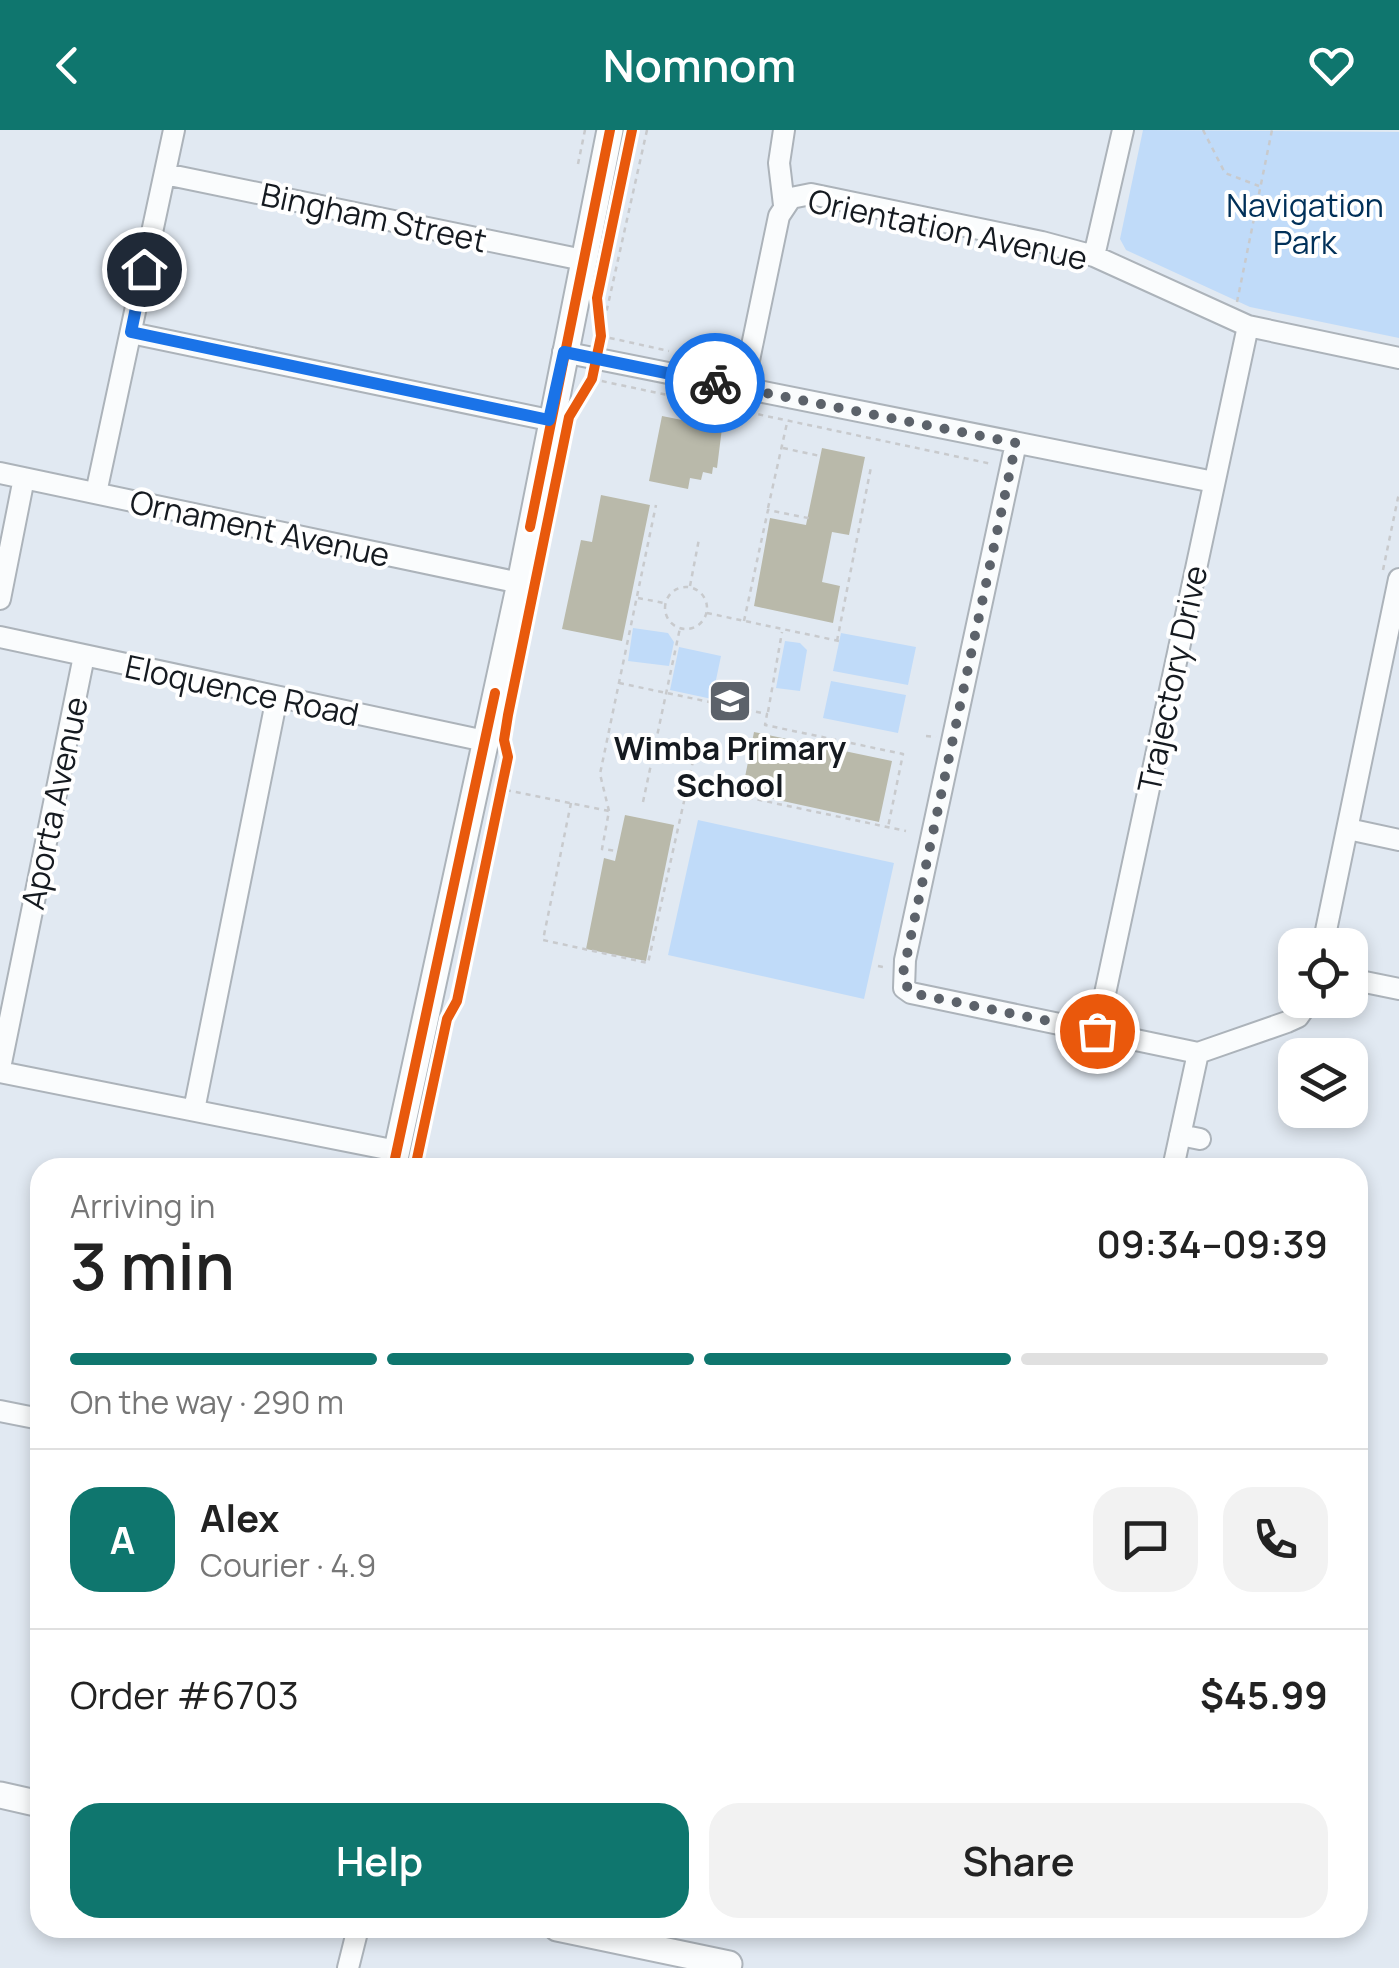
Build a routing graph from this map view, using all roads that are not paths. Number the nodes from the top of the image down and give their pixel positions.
1 (174, 130) edge
2 (610, 130) edge
3 (784, 130) edge
4 (1123, 130) edge
5 (165, 174) junction
6 (784, 206) junction
7 (1094, 256) junction
8 (583, 260) junction
9 (1248, 326) junction
10 (131, 332) junction
11 (564, 352) junction
12 (1399, 358) edge
13 (743, 389) junction
14 (549, 420) junction
15 (1016, 443) junction
16 (0, 473) edge
17 (24, 478) junction
18 (1214, 482) junction
19 (96, 493) junction
20 (1399, 579) edge
21 (520, 584) junction
22 (0, 599) edge
23 (0, 637) edge
24 (84, 656) junction
25 (1376, 686) junction
26 (1399, 691) edge
27 (277, 698) junction
28 (485, 741) junction
29 (1348, 829) junction
30 (1399, 840) edge
31 (1327, 928) edge
32 (1368, 983) edge
33 (1399, 989) edge
34 (1296, 1018) edge
35 (1097, 1031) junction
36 (1198, 1053) junction
37 (0, 1070) edge
38 (194, 1110) junction
39 (391, 1158) edge
40 (395, 1158) edge
41 (1178, 1158) edge
42 (0, 1411) edge
43 (30, 1417) edge
44 (0, 1795) edge
45 (30, 1802) edge
46 (356, 1938) edge
47 (605, 1938) edge
48 (729, 1964) dead end
49 (348, 1968) edge

1 - 5 street
2 - 8 street
3 - 6 street, Orientation Avenue
4 - 7 street
5 - 8 street, Bingham Street
5 - 10 street
6 - 7 street, Orientation Avenue
6 - 13 street, Orientation Avenue
7 - 9 street, Orientation Avenue
8 - 11 street
9 - 12 street, Orientation Avenue
9 - 18 street, Trajectory Drive
10 - 14 street
10 - 19 street
11 - 13 street
11 - 14 street
13 - 15 street
14 - 21 street
15 - 18 street
15 - 35 street
16 - 17 street, Ornament Avenue
17 - 19 street, Ornament Avenue
17 - 22 street
18 - 35 street, Trajectory Drive
19 - 21 street, Ornament Avenue
20 - 25 street
21 - 28 street
23 - 24 street, Eloquence Road
24 - 27 street, Eloquence Road
24 - 37 street, Aporta Avenue
25 - 26 street
25 - 29 street
27 - 28 street, Eloquence Road
27 - 38 street
28 - 40 street
29 - 30 street
29 - 31 street
32 - 33 street
34 - 36 street
35 - 36 street
36 - 41 street
37 - 38 street
38 - 39 street
42 - 43 street
44 - 45 street
46 - 49 street
47 - 48 street

